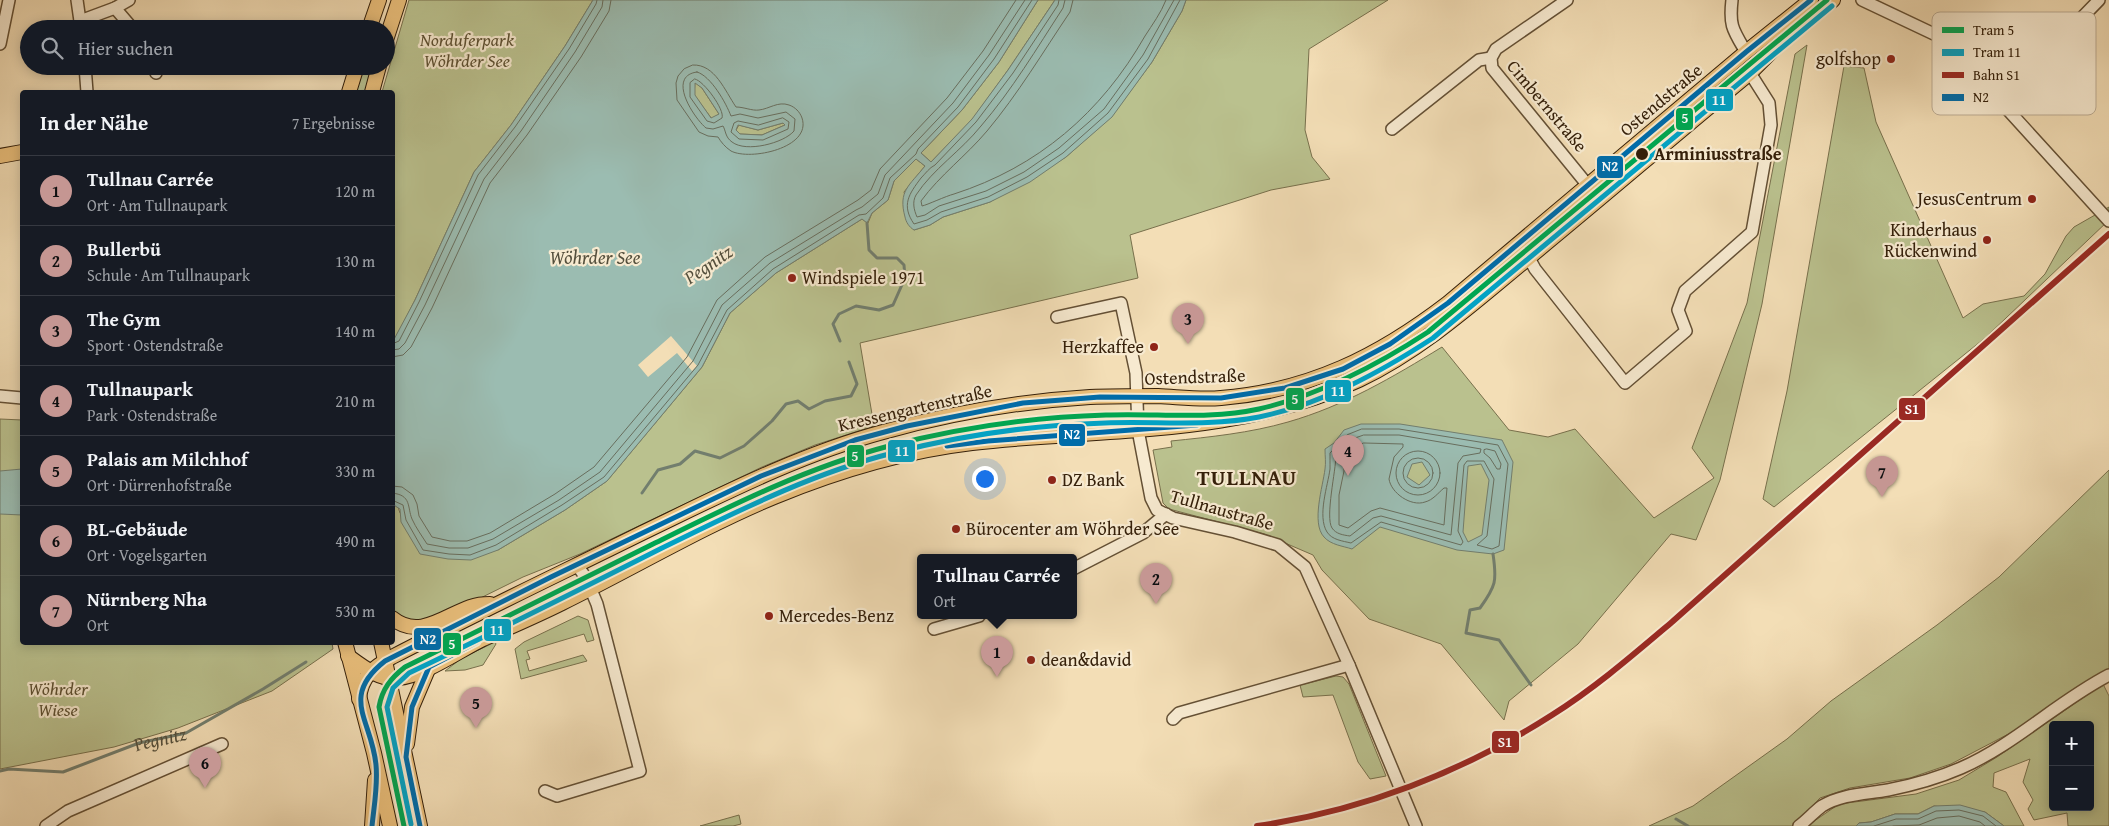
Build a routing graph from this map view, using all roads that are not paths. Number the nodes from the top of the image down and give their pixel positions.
1 (9, 0) edge
2 (77, 0) edge
3 (129, 0) edge
4 (379, 0) edge
5 (399, 0) edge
6 (1567, 0) edge
7 (1732, 0) edge
8 (1810, 0) edge
9 (1832, 0) edge
10 (1862, 0) edge
11 (2099, 0) edge
12 (115, 8) junction
13 (2087, 12) edge
14 (80, 20) edge
15 (91, 20) edge
16 (125, 20) edge
17 (372, 20) edge
18 (392, 20) edge
19 (1932, 34) edge
20 (0, 44) edge
21 (1746, 52) junction
22 (1491, 58) junction
23 (1750, 72) junction
24 (86, 75) edge
25 (354, 75) edge
26 (377, 75) edge
27 (88, 90) edge
28 (350, 90) edge
29 (373, 90) edge
30 (2012, 115) edge
31 (1392, 129) dead end
32 (1589, 184) junction
33 (1600, 199) junction
34 (2109, 221) edge
35 (1529, 258) junction
36 (1057, 316) dead end
37 (0, 396) edge
38 (1137, 396) junction
39 (20, 398) edge
40 (1138, 430) junction
41 (1166, 514) junction
42 (577, 565) junction
43 (1077, 567) edge
44 (590, 588) junction
45 (505, 601) junction
46 (969, 619) edge
47 (395, 620) edge
48 (934, 629) dead end
49 (382, 645) edge
50 (347, 649) edge
51 (385, 661) junction
52 (1349, 665) junction
53 (429, 667) junction
54 (370, 671) junction
55 (2109, 675) edge
56 (389, 678) junction
57 (360, 699) junction
58 (1173, 719) dead end
59 (222, 744) dead end
60 (406, 758) junction
61 (376, 764) junction
62 (545, 791) dead end
63 (46, 826) edge
64 (372, 826) edge
65 (390, 826) edge
66 (420, 826) edge
67 (1416, 826) edge
68 (1799, 826) edge

1 - 20 street
2 - 14 street
3 - 12 street
4 - 17 main road
5 - 18 main road
6 - 22 street, Cimbernstraße
7 - 21 street
8 - 21 main road, Ostendstraße
9 - 23 main road, Ostendstraße
10 - 19 street
11 - 13 street
12 - 15 street
12 - 16 street
21 - 23 main road
21 - 32 main road, Ostendstraße
22 - 31 street, Cimbernstraße
22 - 32 street, Cimbernstraße
23 - 33 main road, Ostendstraße
23 - 35 street
24 - 27 street
25 - 28 main road
26 - 29 main road
30 - 34 street
32 - 33 street, Cimbernstraße
32 - 38 main road, Ostendstraße
33 - 35 main road, Ostendstraße
35 - 40 main road, Ostendstraße
36 - 38 street
37 - 39 street
38 - 40 street, Ostendstraße
38 - 42 main road, Kressengartenstraße
40 - 41 street, Tullnaustraße
40 - 44 main road
41 - 43 street
41 - 52 street, Tullnaustraße
42 - 44 street
42 - 45 main road, Kressengartenstraße
44 - 53 main road
44 - 62 street
45 - 47 main road, Kressengartenstraße
45 - 51 main road, Kressengartenstraße
46 - 48 street
49 - 51 main road
50 - 54 main road
50 - 57 main road
51 - 54 main road, Kressengartenstraße
51 - 56 main road
52 - 58 street
52 - 67 street, Tullnaustraße
53 - 56 main road
53 - 60 main road
54 - 56 main road
54 - 57 main road
55 - 68 street
56 - 60 main road
57 - 61 main road
59 - 63 street
60 - 66 main road
61 - 64 main road
61 - 65 main road

